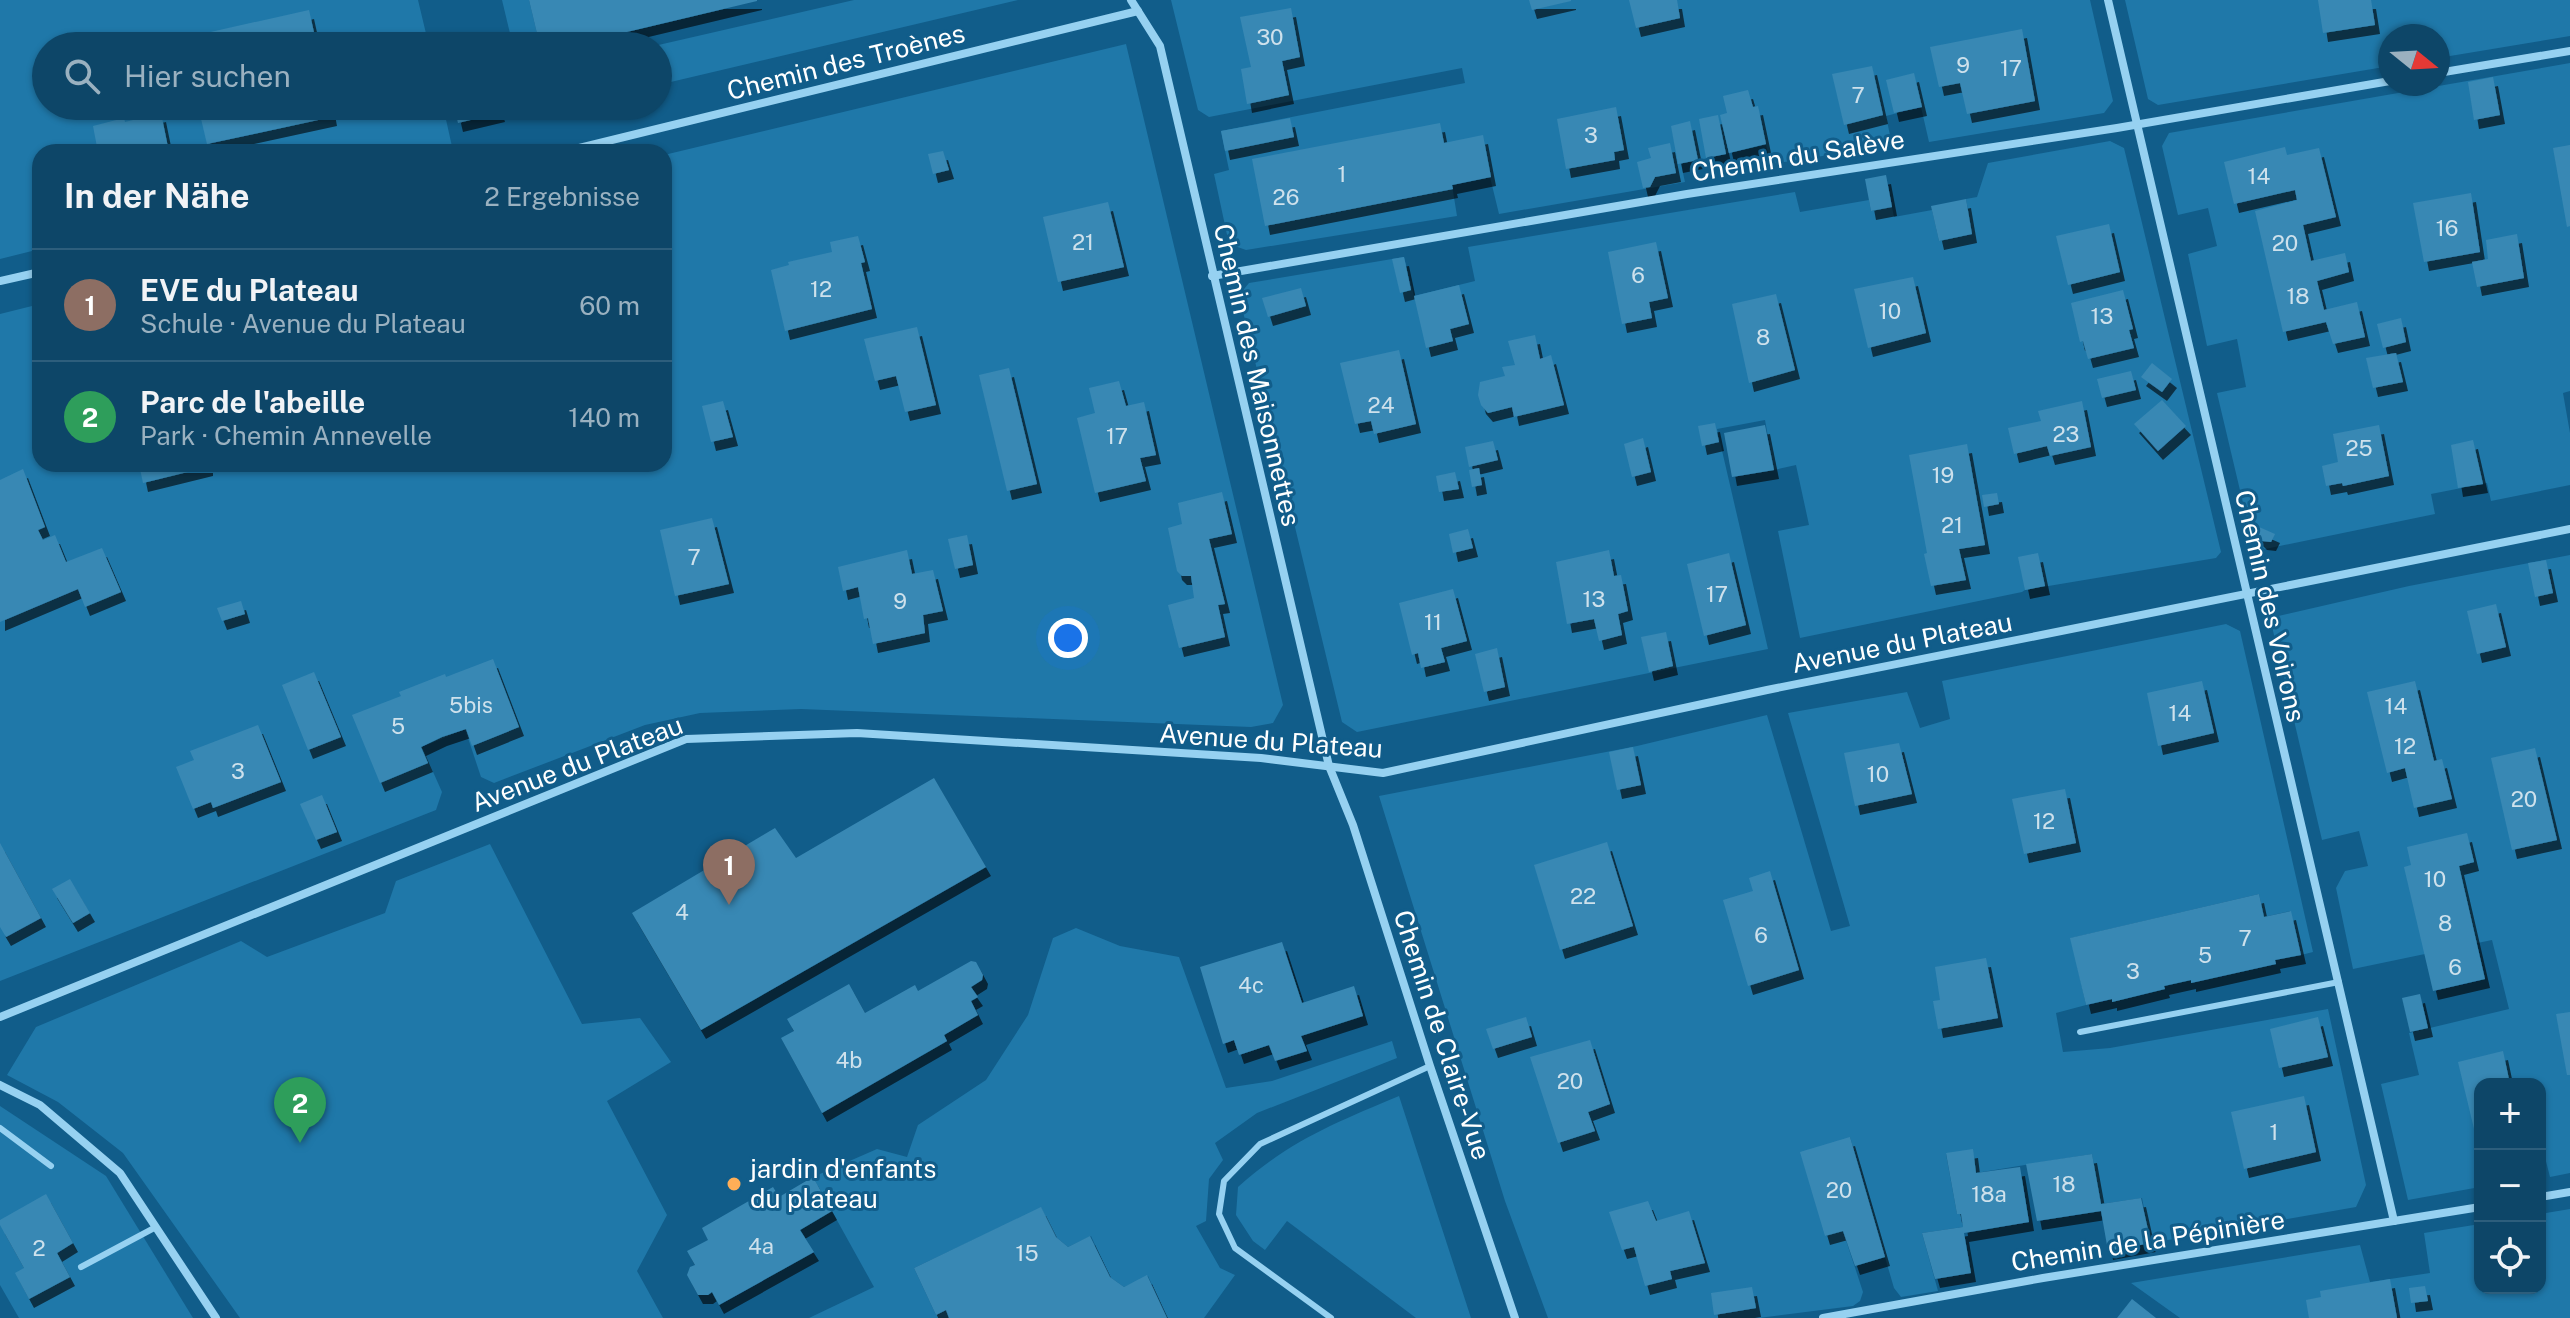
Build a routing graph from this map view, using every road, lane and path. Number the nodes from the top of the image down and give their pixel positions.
1 (1131, 0) edge
2 (2108, 0) edge
3 (1138, 11) junction
4 (2570, 51) edge
5 (2450, 71) edge
6 (2378, 83) edge
7 (2138, 124) junction
8 (596, 144) edge
9 (32, 274) edge
10 (1212, 276) junction
11 (0, 281) edge
12 (2570, 529) edge
13 (2247, 595) junction
14 (1329, 766) junction
15 (2339, 982) junction
16 (0, 1017) edge
17 (2080, 1032) dead end
18 (1430, 1066) junction
19 (0, 1085) edge
20 (0, 1128) edge
21 (51, 1166) dead end
22 (2570, 1192) edge
23 (2546, 1196) edge
24 (2474, 1208) edge
25 (2394, 1221) junction
26 (156, 1227) junction
27 (81, 1267) dead end
28 (216, 1318) edge
29 (1331, 1318) edge
30 (1515, 1318) edge
31 (1823, 1318) edge

1 - 3 street, Chemin des Maisonnettes
2 - 7 street, Chemin des Voirons
3 - 8 street, Chemin des Troènes
3 - 10 street, Chemin des Maisonnettes
4 - 5 street
6 - 7 street, Chemin du Salève
7 - 10 street, Chemin du Salève
7 - 13 street, Chemin des Voirons
9 - 11 street
10 - 14 street, Chemin des Maisonnettes
12 - 13 street, Avenue du Plateau
13 - 14 street, Avenue du Plateau
13 - 15 street, Chemin des Voirons
14 - 16 street, Avenue du Plateau
14 - 18 street, Chemin de Claire-Vue
15 - 17 lane
15 - 25 street, Chemin des Voirons
18 - 29 lane
18 - 30 street, Chemin de Claire-Vue
19 - 26 street
20 - 21 lane
22 - 23 street
24 - 25 street, Chemin de la Pépinière
25 - 31 street, Chemin de la Pépinière
26 - 27 lane
26 - 28 street

